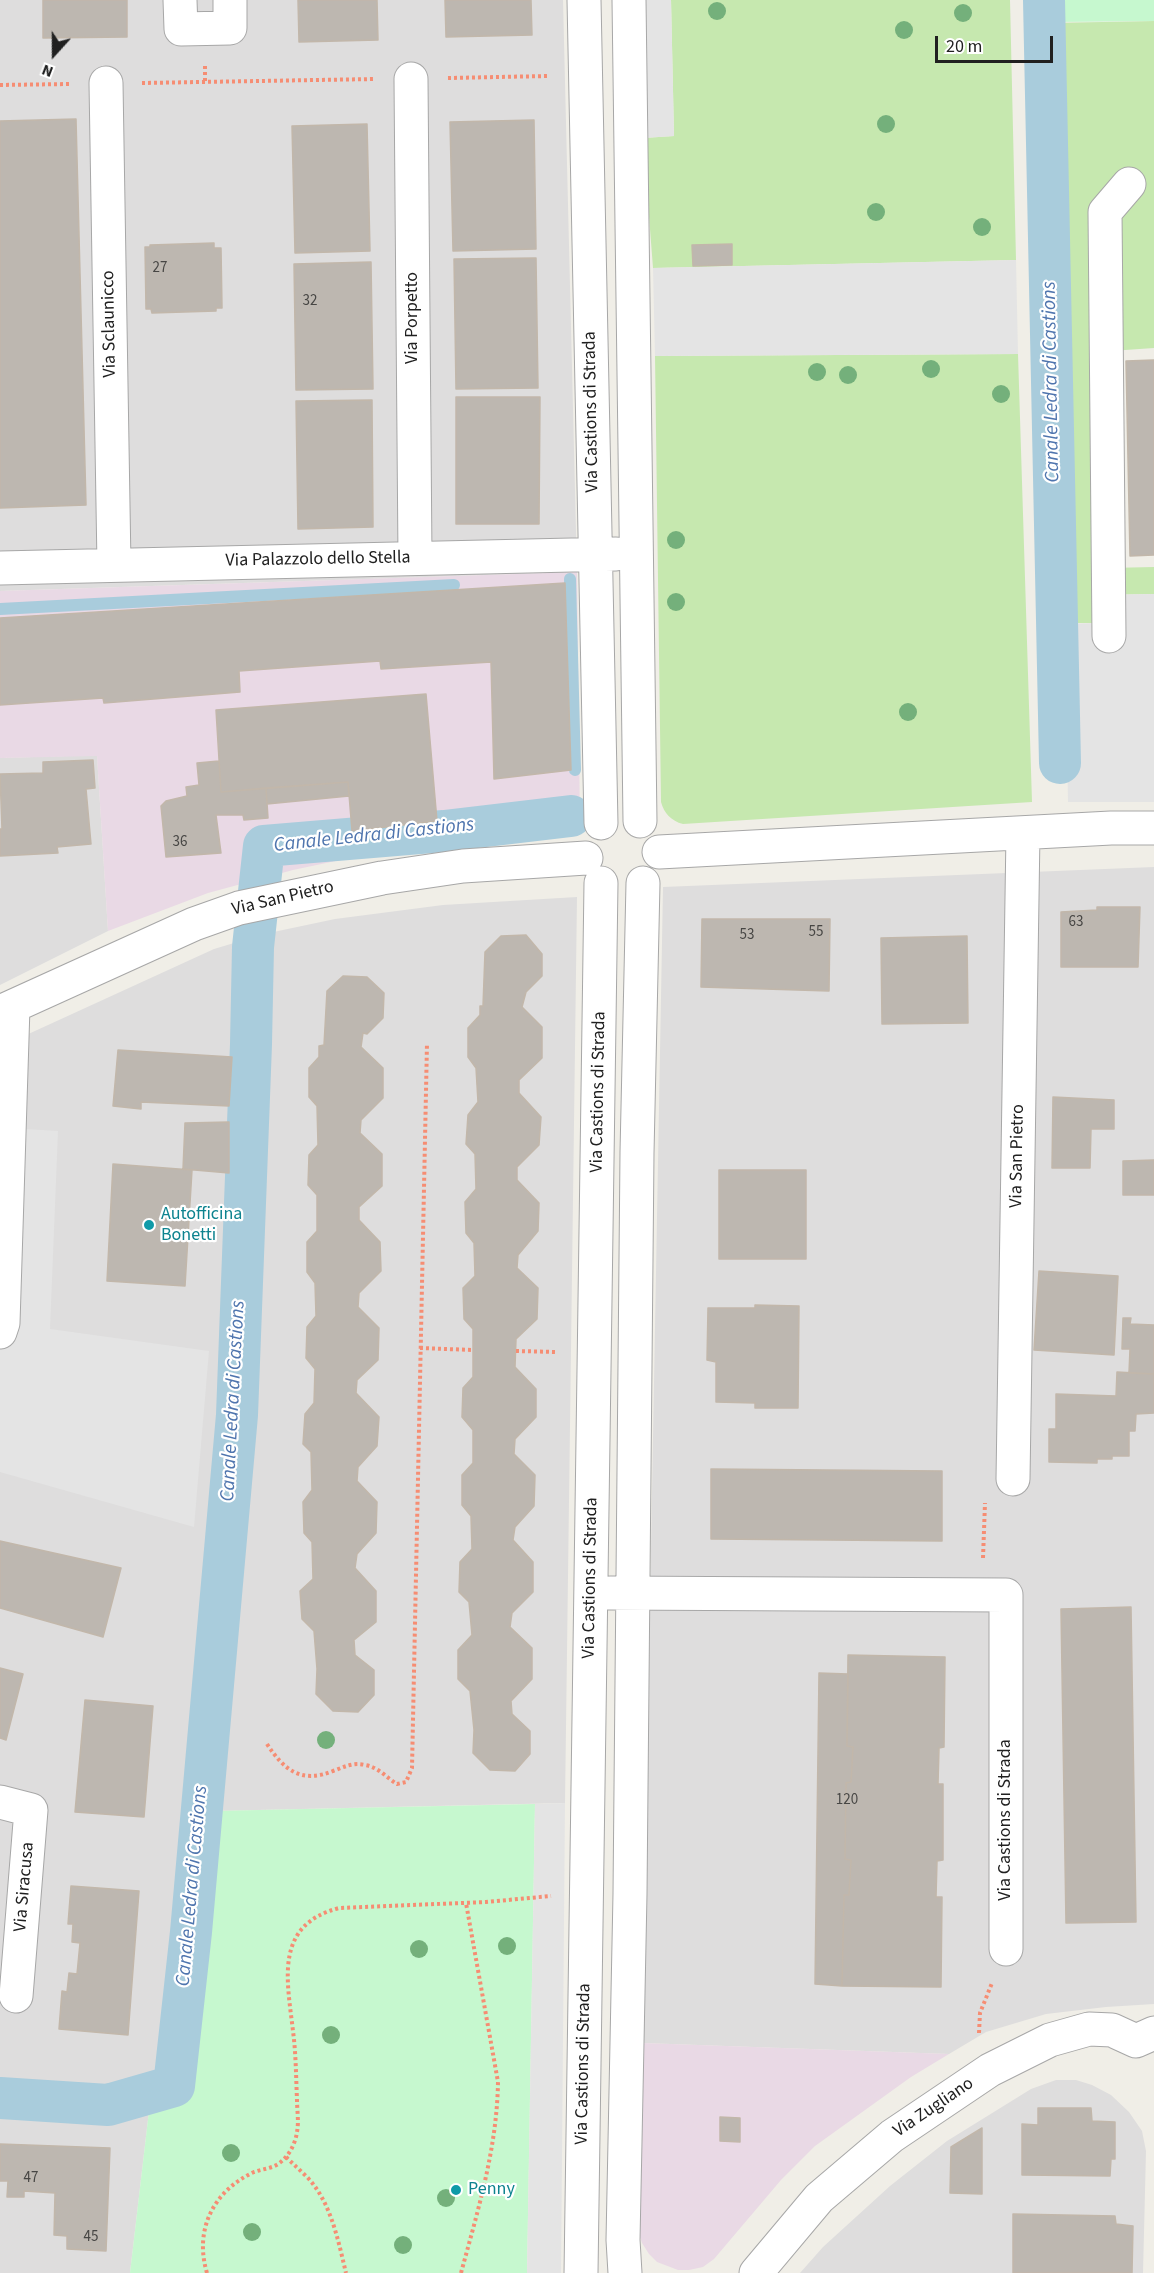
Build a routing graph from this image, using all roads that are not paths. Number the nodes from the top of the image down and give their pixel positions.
1 (180, 0) edge
2 (230, 0) edge
3 (584, 0) edge
4 (629, 0) edge
5 (411, 78) road end
6 (106, 84) road end
7 (1130, 184) dead end
8 (590, 316) junction
9 (633, 317) junction
10 (636, 553) junction
11 (595, 554) junction
12 (415, 558) junction
13 (114, 565) junction
14 (0, 568) edge
15 (1109, 636) dead end
16 (640, 821) junction
17 (601, 823) junction
18 (1154, 828) edge
19 (1023, 833) junction
20 (659, 852) junction
21 (593, 871) junction
22 (643, 883) junction
23 (7, 1009) edge
24 (638, 1153) junction
25 (598, 1154) junction
26 (0, 1332) edge
27 (1013, 1479) dead end
28 (591, 1593) junction
29 (633, 1593) junction
30 (0, 1802) edge
31 (587, 1892) junction
32 (630, 1894) junction
33 (1006, 1949) dead end
34 (16, 1996) dead end
35 (1148, 2043) edge
36 (627, 2268) edge
37 (581, 2273) edge
38 (756, 2273) edge

1 - 2 street
3 - 8 street, Via Castions di Strada
4 - 9 street
5 - 12 street, Via Porpetto
6 - 13 street, Via Sclaunicco
7 - 15 street
8 - 9 street
8 - 11 street, Via Castions di Strada
9 - 10 street
10 - 11 street, Via Palazzolo dello Stella
10 - 16 street
11 - 12 street, Via Palazzolo dello Stella
11 - 17 street, Via Castions di Strada
12 - 13 street, Via Palazzolo dello Stella
13 - 14 street, Via Palazzolo dello Stella
16 - 17 street
16 - 20 street
17 - 21 street
18 - 19 street
19 - 20 street
19 - 27 street, Via San Pietro
20 - 22 street
21 - 22 street
21 - 23 street, Via San Pietro
21 - 25 street, Via Castions di Strada
22 - 24 street
23 - 26 street
24 - 25 street
24 - 29 street
25 - 28 street, Via Castions di Strada
28 - 29 street, Via Castions di Strada
28 - 31 street, Via Castions di Strada
29 - 32 street
29 - 33 street, Via Castions di Strada
30 - 34 street, Via Siracusa
31 - 32 street
31 - 37 street, Via Castions di Strada
32 - 36 street
35 - 38 street, Via Zugliano

